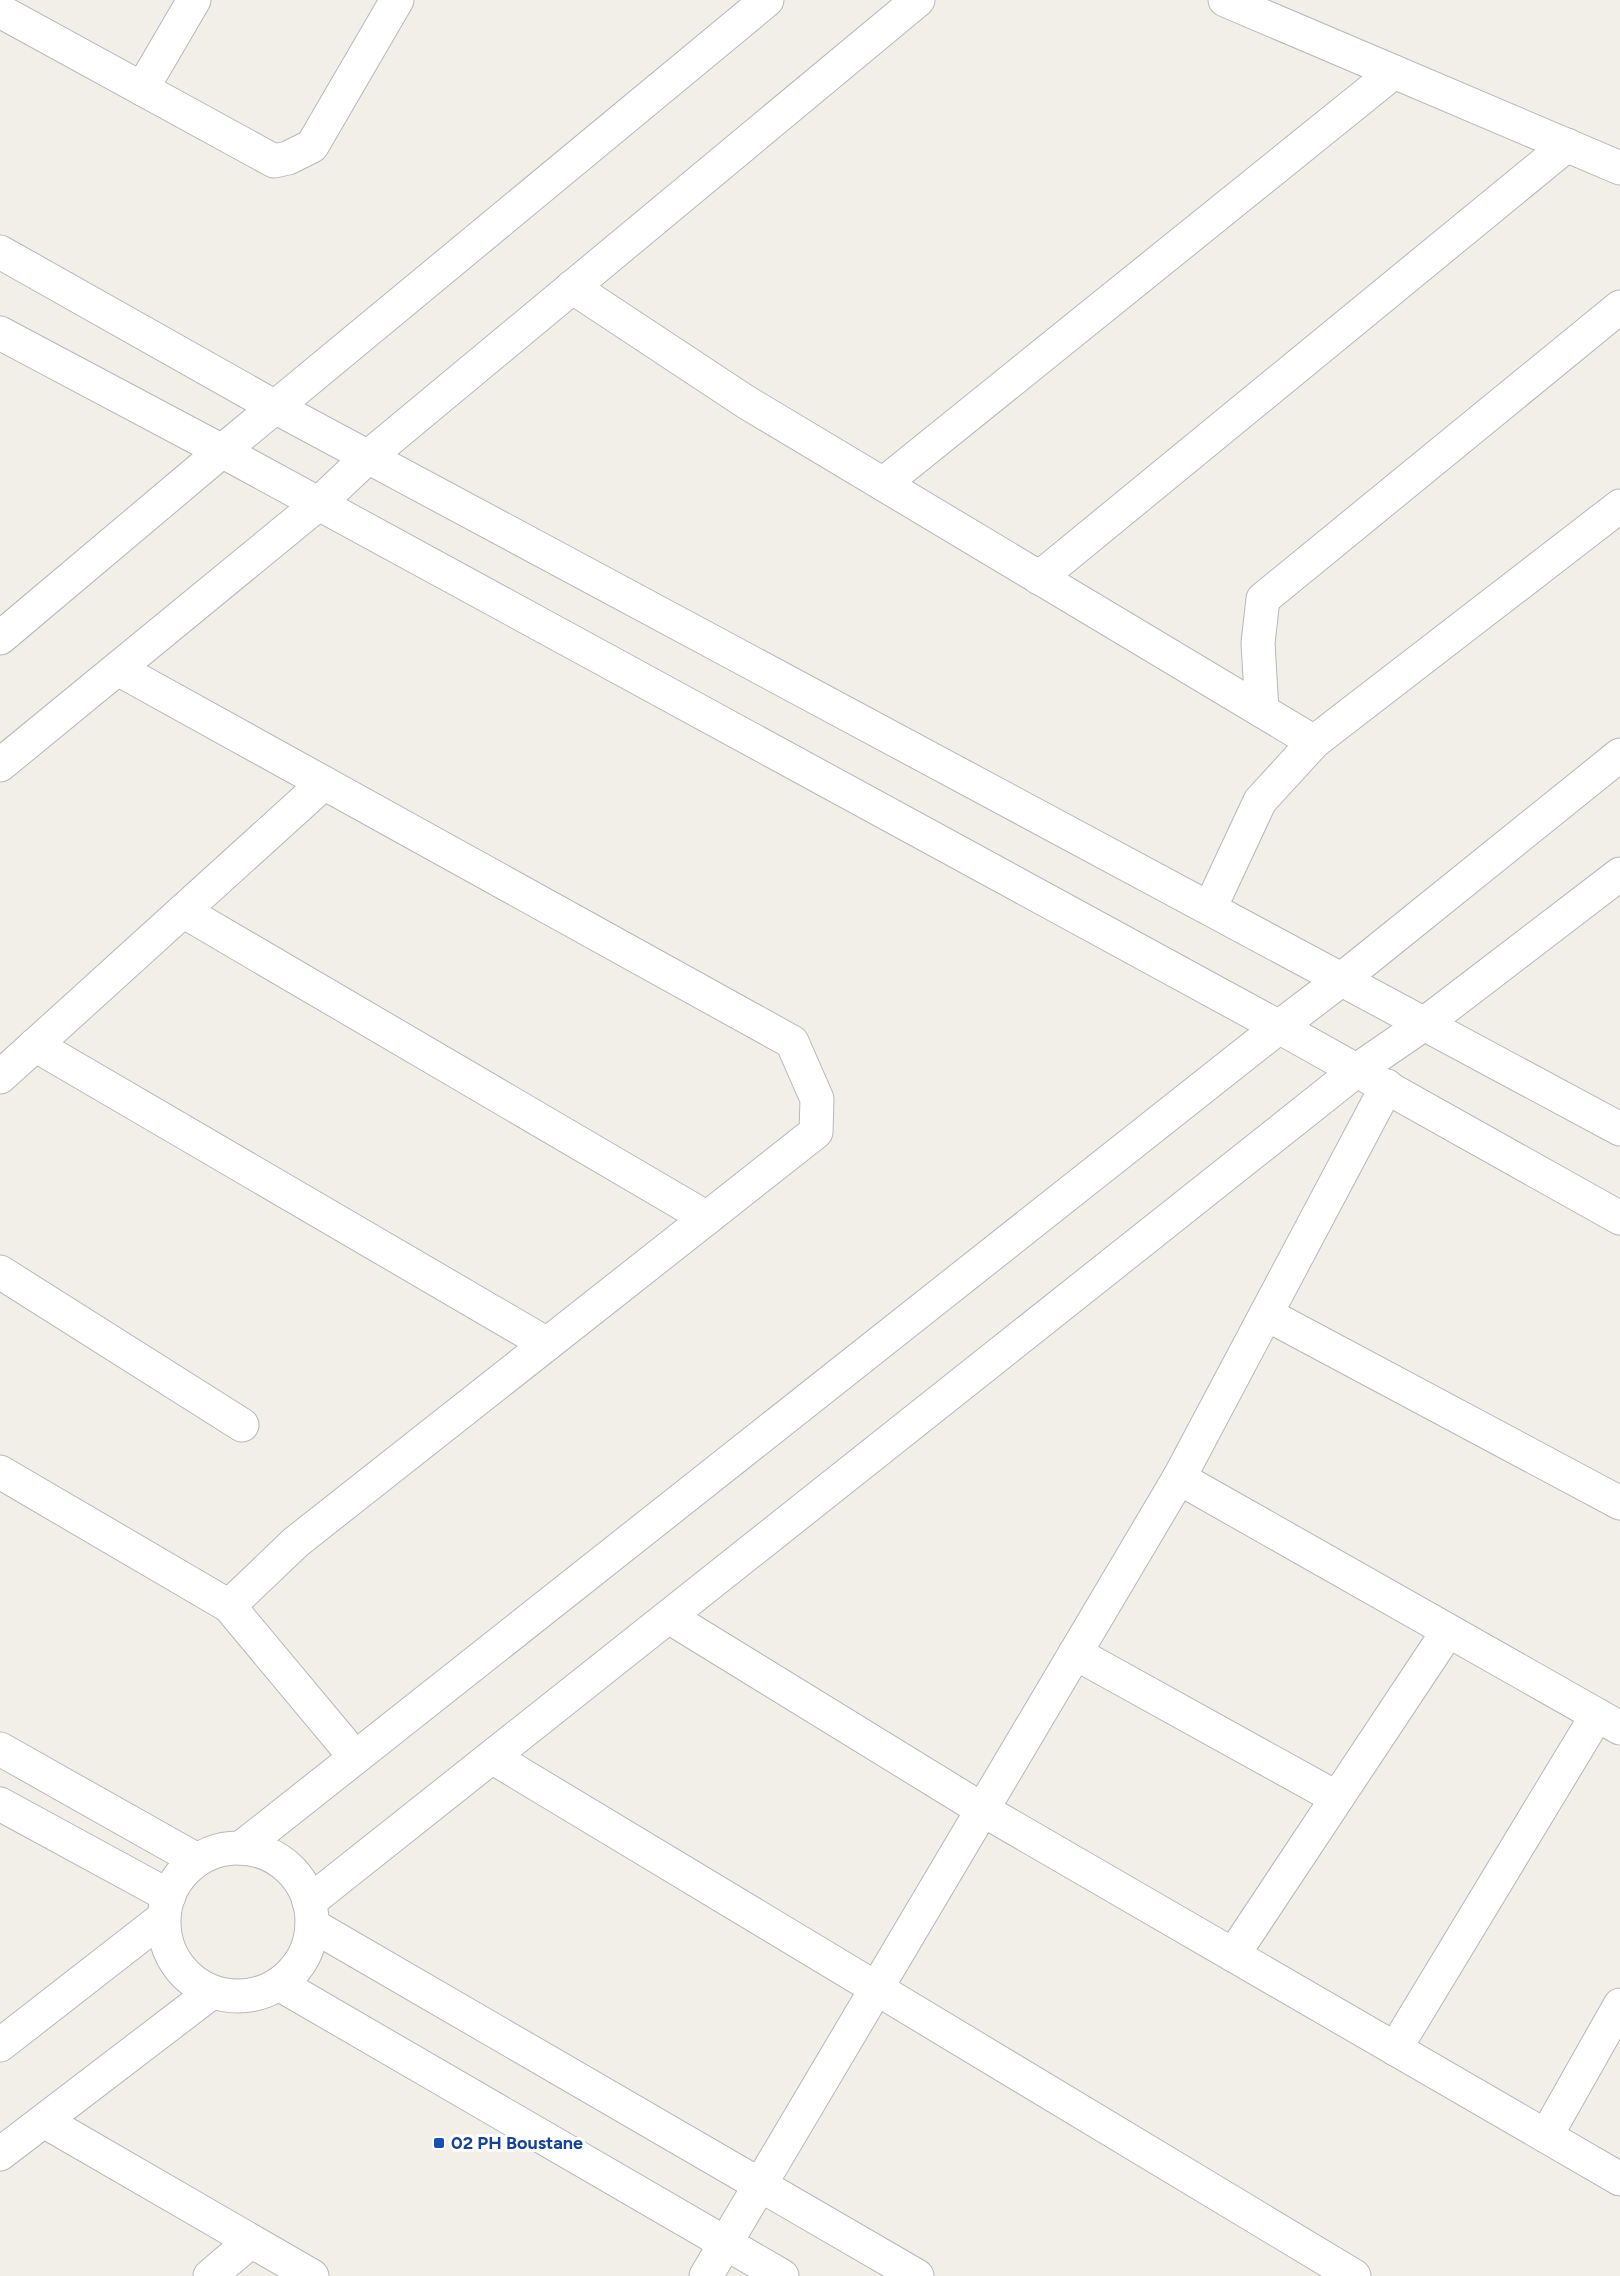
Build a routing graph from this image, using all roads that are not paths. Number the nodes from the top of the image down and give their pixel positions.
1 (194, 0) edge
2 (397, 0) edge
3 (767, 0) edge
4 (918, 0) edge
5 (1225, 0) edge
6 (0, 11) edge
7 (1394, 72) junction
8 (142, 89) junction
9 (1567, 145) junction
10 (1620, 168) edge
11 (0, 252) edge
12 (572, 287) junction
13 (1620, 306) edge
14 (0, 333) edge
15 (275, 407) junction
16 (222, 451) junction
17 (368, 457) junction
18 (883, 484) junction
19 (317, 505) junction
20 (1620, 506) edge
21 (1039, 578) junction
22 (2, 632) edge
23 (118, 669) junction
24 (1263, 711) junction
25 (1314, 742) junction
26 (1620, 755) edge
27 (0, 765) edge
28 (324, 783) junction
29 (1620, 874) edge
30 (1210, 908) junction
31 (183, 911) junction
32 (1342, 979) junction
33 (1425, 1024) junction
34 (1279, 1027) junction
35 (35, 1045) junction
36 (1356, 1070) junction
37 (0, 1077) edge
38 (1387, 1086) junction
39 (1620, 1129) edge
40 (707, 1218) junction
41 (1620, 1218) edge
42 (0, 1272) edge
43 (1266, 1314) junction
44 (547, 1344) junction
45 (242, 1425) dead end
46 (0, 1472) edge
47 (1179, 1478) junction
48 (1620, 1503) edge
49 (229, 1606) junction
50 (669, 1617) junction
51 (1448, 1631) junction
52 (1076, 1653) junction
53 (1609, 1722) edge
54 (0, 1749) edge
55 (355, 1757) junction
56 (492, 1757) junction
57 (1337, 1798) junction
58 (0, 1804) edge
59 (983, 1810) junction
60 (241, 1848) junction
61 (197, 1860) junction
62 (166, 1907) junction
63 (311, 1914) junction
64 (1233, 1955) junction
65 (279, 1984) junction
66 (876, 1990) junction
67 (212, 1992) junction
68 (1620, 2006) edge
69 (0, 2045) edge
70 (1395, 2049) junction
71 (44, 2121) junction
72 (1546, 2136) junction
73 (0, 2154) edge
74 (1620, 2179) edge
75 (760, 2185) junction
76 (250, 2241) junction
77 (725, 2243) junction
78 (210, 2276) edge
79 (312, 2276) edge
80 (706, 2276) edge
81 (782, 2276) edge
82 (917, 2276) edge
83 (1354, 2276) edge

1 - 8 street
2 - 8 street
3 - 15 street
4 - 12 street
5 - 7 street
6 - 8 street
7 - 9 street
7 - 18 street
9 - 10 street
9 - 21 street
11 - 15 street
12 - 17 street
12 - 18 street
13 - 24 street
14 - 16 street
15 - 16 street
15 - 17 street
16 - 19 street
16 - 22 street
17 - 19 street
17 - 30 street
18 - 21 street
19 - 23 street
19 - 34 street
20 - 25 street
21 - 24 street
23 - 27 street
23 - 28 street
24 - 25 street
25 - 30 street
26 - 32 street
28 - 31 street
28 - 40 street
29 - 33 street
30 - 32 street
31 - 35 street
31 - 40 street
32 - 33 street
32 - 34 street
33 - 36 street
33 - 39 street
34 - 36 street
34 - 55 street
35 - 37 street
35 - 44 street
36 - 38 street
36 - 50 street
38 - 41 street
38 - 43 street
40 - 44 street
42 - 45 street
43 - 47 street
43 - 48 street
44 - 49 street
46 - 49 street
47 - 51 street
47 - 52 street
49 - 55 street
50 - 56 street
50 - 59 street
51 - 53 street
51 - 57 street
52 - 57 street
52 - 59 street
53 - 70 street
54 - 61 street
55 - 60 street
56 - 63 street
56 - 66 street
57 - 64 street
58 - 62 street
59 - 64 street
59 - 66 street
60 - 61 street
60 - 63 street
61 - 62 street
62 - 67 street
62 - 69 street
63 - 65 street
63 - 75 street
64 - 70 street
65 - 67 street
65 - 77 street
66 - 75 street
66 - 83 street
67 - 71 street
68 - 72 street
70 - 72 street
71 - 73 street
71 - 76 street
72 - 74 street
75 - 77 street
75 - 82 street
76 - 78 street
76 - 79 street
77 - 80 street
77 - 81 street

